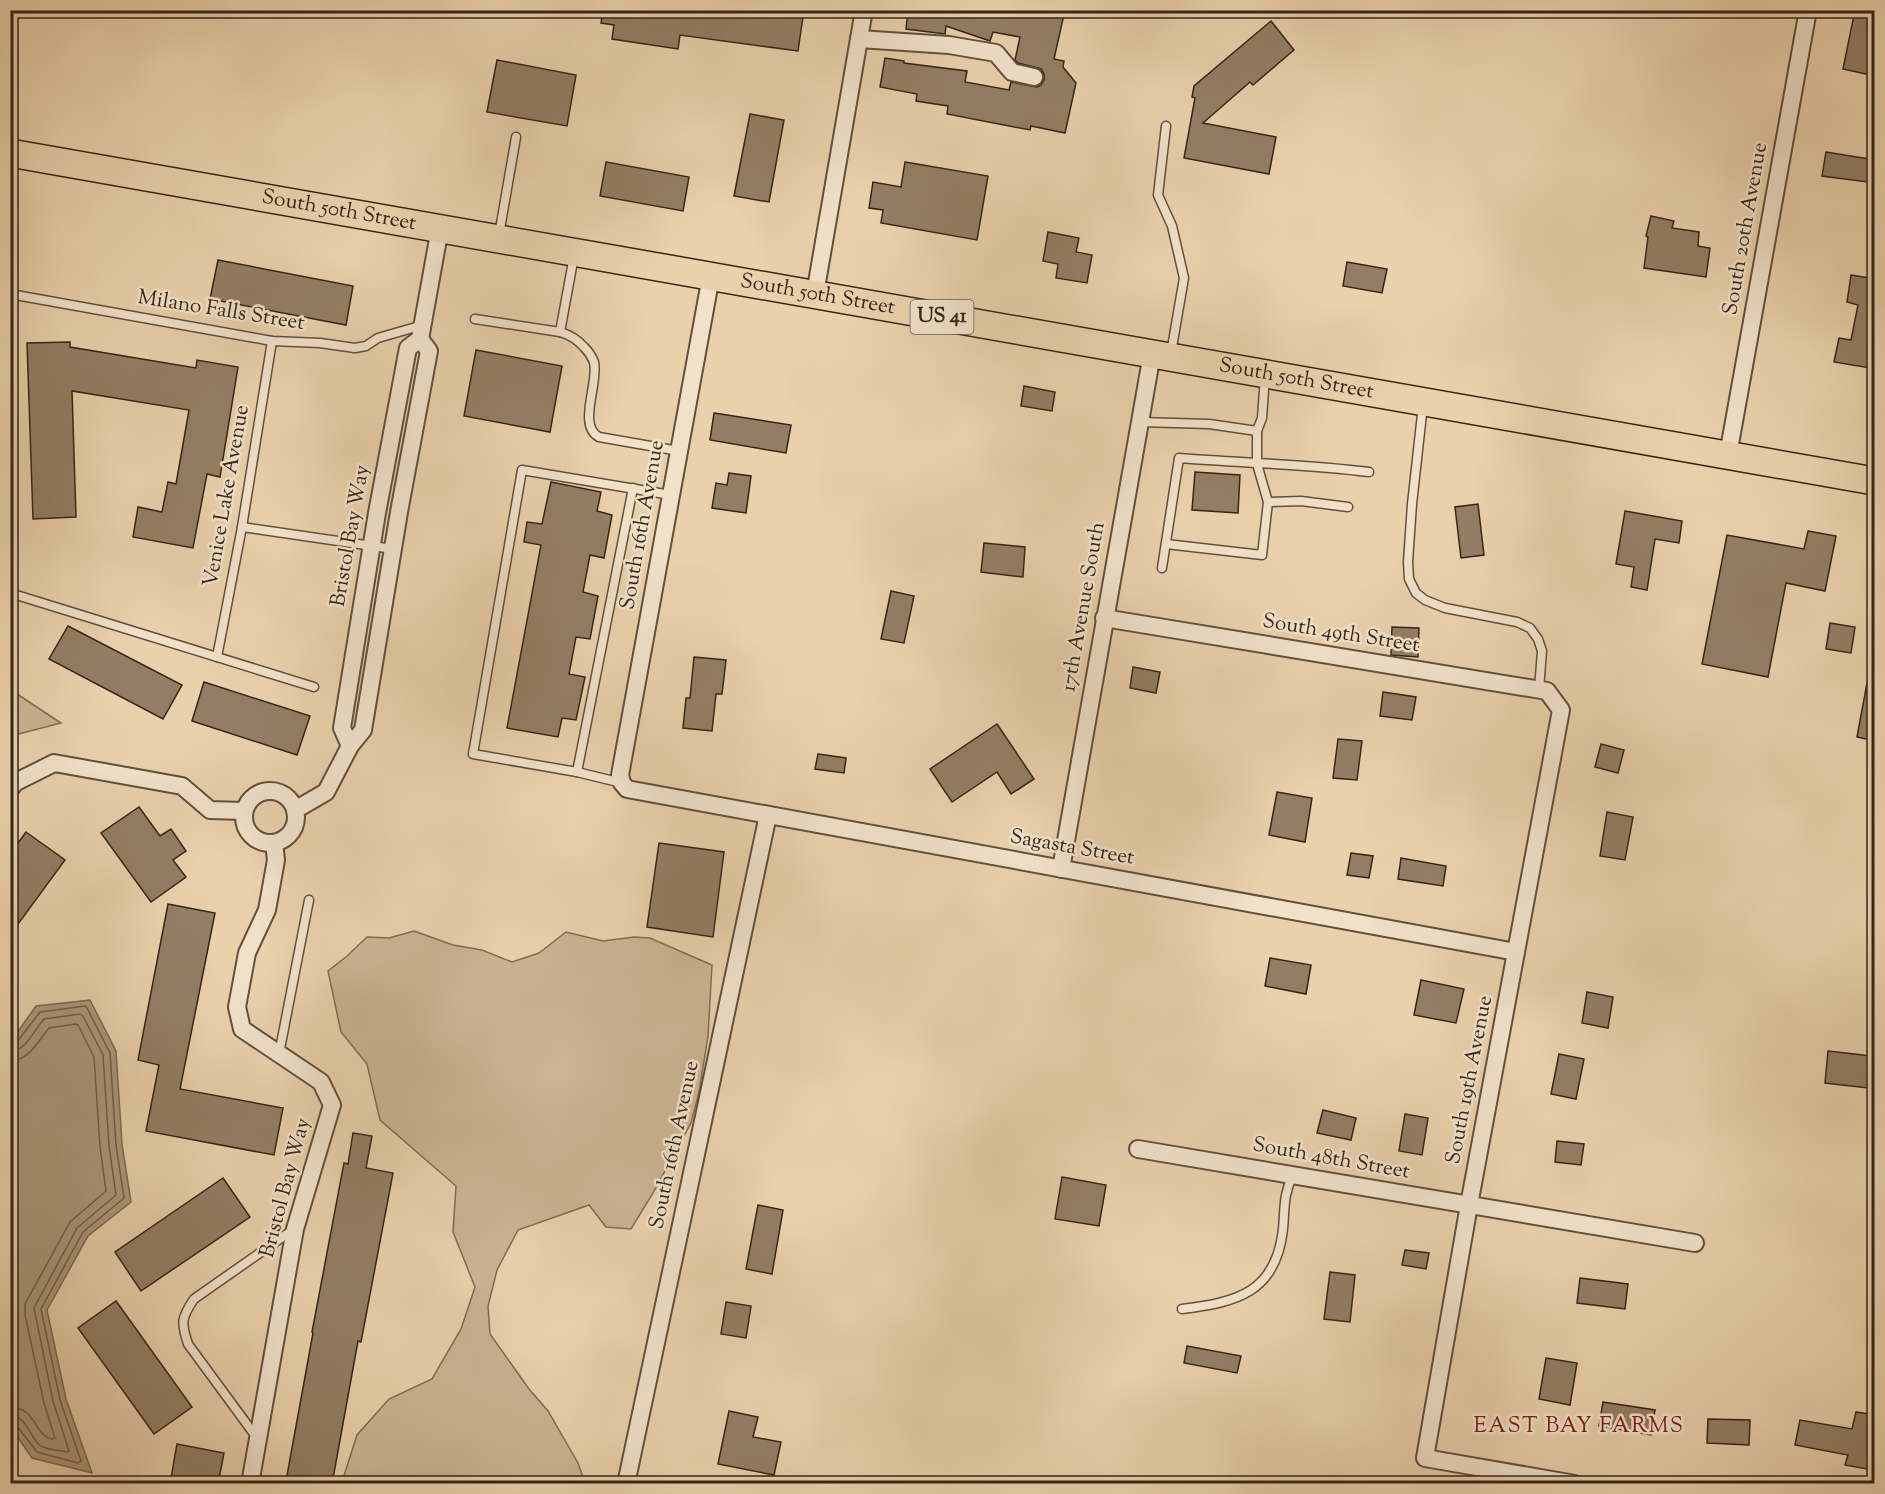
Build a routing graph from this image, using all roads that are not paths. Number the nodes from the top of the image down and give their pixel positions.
1 (864, 10) edge
2 (1808, 10) edge
3 (859, 39) junction
4 (1034, 77) dead end
5 (1166, 126) dead end
6 (516, 137) dead end
7 (10, 153) edge
8 (441, 228) junction
9 (498, 238) junction
10 (574, 252) junction
11 (711, 276) junction
12 (10, 294) edge
13 (815, 294) junction
14 (475, 318) dead end
15 (422, 332) junction
16 (560, 332) junction
17 (272, 341) junction
18 (1161, 355) junction
19 (1266, 374) junction
20 (1424, 402) junction
21 (1140, 422) junction
22 (1257, 431) junction
23 (679, 451) junction
24 (1728, 455) junction
25 (1257, 464) junction
26 (1369, 472) dead end
27 (1875, 481) edge
28 (633, 488) junction
29 (671, 495) junction
30 (1268, 502) junction
31 (1348, 507) dead end
32 (242, 527) junction
33 (1166, 544) junction
34 (373, 546) junction
35 (393, 549) junction
36 (1162, 568) dead end
37 (10, 593) edge
38 (1104, 618) junction
39 (217, 657) junction
40 (314, 687) dead end
41 (1539, 690) junction
42 (350, 746) junction
43 (577, 772) junction
44 (622, 783) junction
45 (10, 789) edge
46 (295, 810) junction
47 (244, 811) junction
48 (768, 815) junction
49 (274, 843) junction
50 (1061, 869) junction
51 (309, 900) dead end
52 (1516, 952) junction
53 (279, 1054) junction
54 (1138, 1149) dead end
55 (1293, 1176) junction
56 (1469, 1205) junction
57 (294, 1229) junction
58 (1695, 1243) dead end
59 (1182, 1309) dead end
60 (259, 1440) junction
61 (250, 1484) edge
62 (626, 1484) edge
63 (1575, 1484) edge

1 - 3 street
2 - 24 street, South 20th Avenue
3 - 4 street
3 - 13 street
5 - 18 lane
6 - 9 lane
7 - 8 main road, South 50th Street / US 41
8 - 9 main road, South 50th Street / US 41
8 - 15 street, Bristol Bay Way
9 - 10 main road, South 50th Street / US 41
10 - 11 main road, South 50th Street / US 41
10 - 16 lane
11 - 13 main road, South 50th Street / US 41
11 - 23 street, South 16th Avenue
12 - 17 lane, Milano Falls Street
13 - 18 main road, South 50th Street / US 41
14 - 16 lane
15 - 17 lane, Milano Falls Street
15 - 34 street, Bristol Bay Way
15 - 35 street, Bristol Bay Way
16 - 23 lane
17 - 32 lane, Venice Lake Avenue
18 - 19 main road, South 50th Street / US 41
18 - 21 street, 17th Avenue South
19 - 20 main road, South 50th Street / US 41
19 - 22 lane
20 - 24 main road, South 50th Street / US 41
20 - 41 lane
21 - 22 lane
21 - 38 street, 17th Avenue South
22 - 25 lane
23 - 29 street, South 16th Avenue
24 - 27 main road, South 50th Street / US 41
25 - 26 lane
25 - 30 lane
25 - 33 lane
28 - 29 lane
28 - 43 lane
28 - 43 lane
29 - 44 street, South 16th Avenue
30 - 31 lane
30 - 33 lane
32 - 34 lane
32 - 39 lane, Venice Lake Avenue
33 - 36 lane
34 - 35 lane
34 - 42 street, Bristol Bay Way
35 - 42 street, Bristol Bay Way
37 - 39 lane
38 - 41 street, South 49th Street
38 - 50 street, 17th Avenue South
39 - 40 lane
41 - 52 street, South 19th Avenue
42 - 46 street, Bristol Bay Way
43 - 44 lane
44 - 48 street, Sagasta Street
45 - 47 street
46 - 47 street
46 - 49 street
47 - 49 street
48 - 50 street, Sagasta Street
48 - 62 street, South 16th Avenue
49 - 53 street, Bristol Bay Way
50 - 52 street, Sagasta Street
51 - 53 lane
52 - 56 street, South 19th Avenue
53 - 57 street, Bristol Bay Way
54 - 55 street, South 48th Street
55 - 56 street, South 48th Street
55 - 59 lane
56 - 58 street, South 48th Street
56 - 63 street, South 19th Avenue
57 - 60 street, Bristol Bay Way
57 - 60 lane
60 - 61 street, Bristol Bay Way

